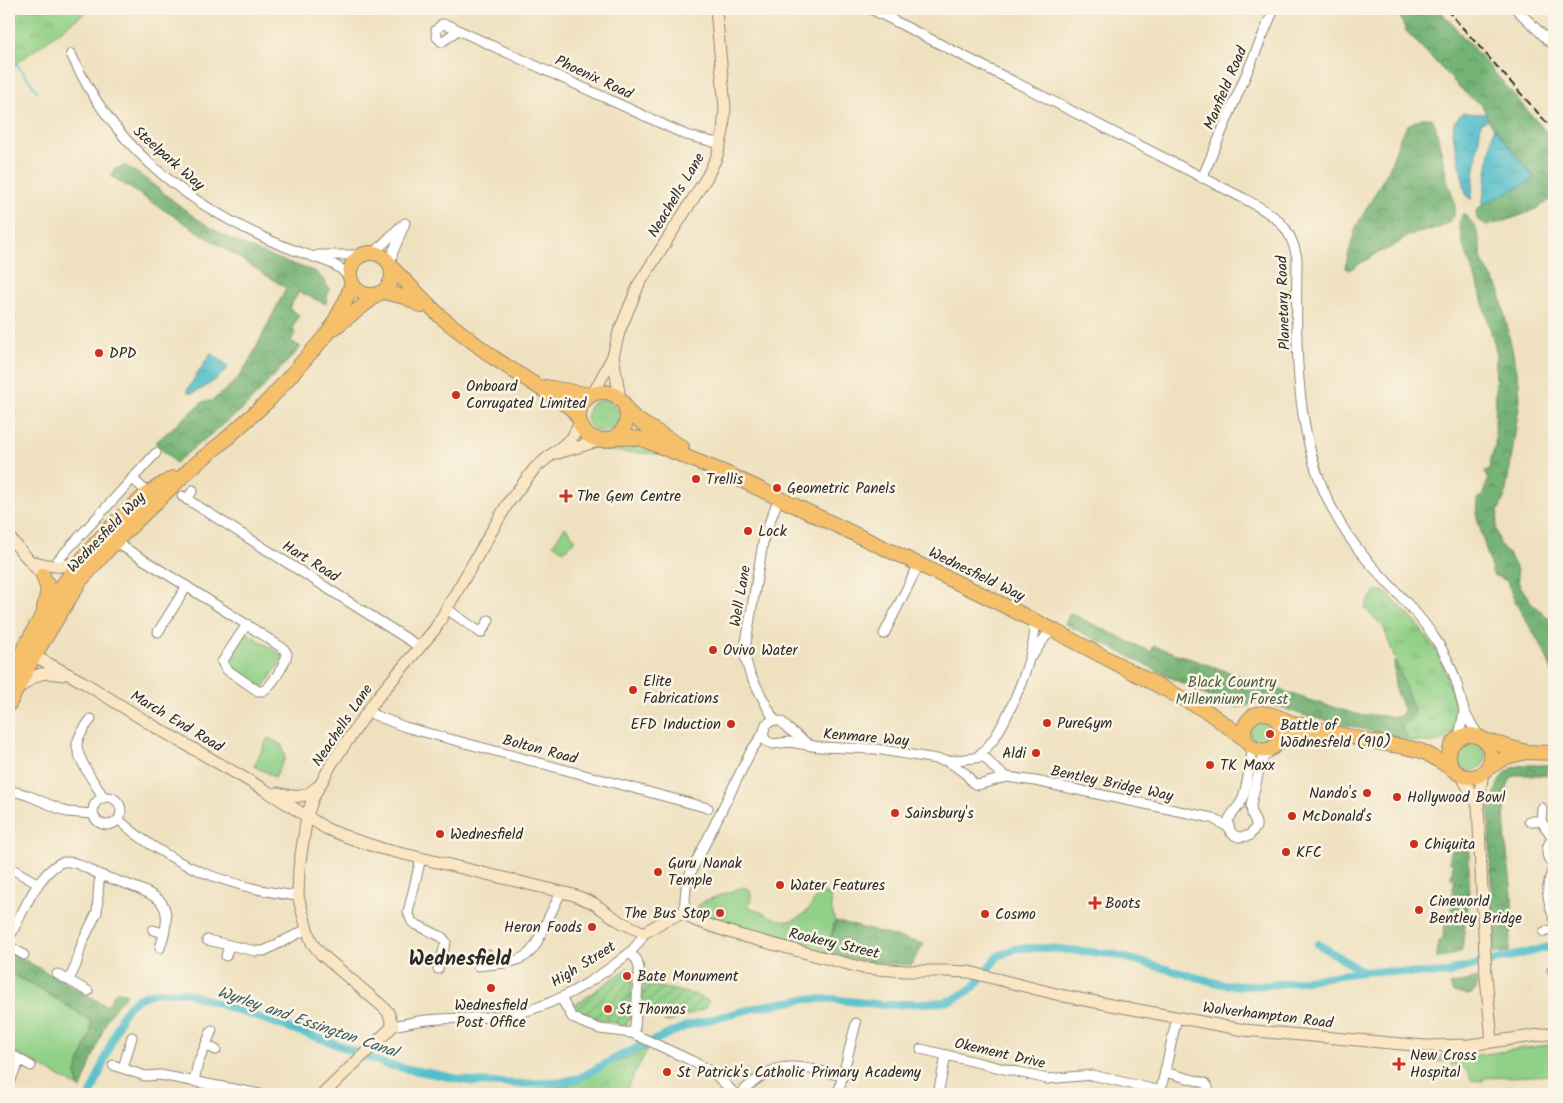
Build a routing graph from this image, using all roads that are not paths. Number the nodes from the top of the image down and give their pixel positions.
1 (716, 9) edge
2 (871, 9) edge
3 (1274, 9) edge
4 (1516, 9) edge
5 (458, 30) dead end
6 (1554, 46) edge
7 (71, 54) dead end
8 (720, 144) junction
9 (1202, 178) junction
10 (368, 254) junction
11 (311, 255) junction
12 (391, 267) junction
13 (351, 280) junction
14 (380, 294) junction
15 (442, 318) junction
16 (328, 332) junction
17 (613, 356) junction
18 (538, 386) junction
19 (591, 394) junction
20 (623, 404) junction
21 (579, 420) junction
22 (616, 436) junction
23 (601, 440) junction
24 (156, 453) dead end
25 (552, 455) junction
26 (728, 474) junction
27 (132, 478) junction
28 (193, 490) dead end
29 (779, 497) junction
30 (152, 498) junction
31 (9, 537) edge
32 (115, 542) junction
33 (25, 554) junction
34 (58, 560) dead end
35 (81, 560) junction
36 (34, 562) junction
37 (919, 564) junction
38 (43, 575) junction
39 (188, 586) junction
40 (62, 593) junction
41 (447, 609) junction
42 (43, 614) junction
43 (489, 620) dead end
44 (1034, 620) junction
45 (247, 624) junction
46 (1056, 631) junction
47 (158, 632) dead end
48 (884, 634) dead end
49 (420, 647) junction
50 (30, 650) junction
51 (1030, 659) junction
52 (74, 678) junction
53 (13, 685) edge
54 (9, 704) edge
55 (1464, 711) junction
56 (367, 712) junction
57 (1208, 712) junction
58 (1274, 716) junction
59 (1251, 717) junction
60 (91, 719) dead end
61 (770, 722) junction
62 (787, 728) junction
63 (1333, 734) junction
64 (765, 738) junction
65 (1482, 738) junction
66 (1455, 740) junction
67 (1247, 741) junction
68 (781, 743) junction
69 (990, 744) junction
70 (1277, 744) junction
71 (811, 746) junction
72 (1422, 751) junction
73 (1526, 752) junction
74 (1554, 753) edge
75 (975, 757) junction
76 (948, 761) junction
77 (992, 764) junction
78 (1485, 771) junction
79 (1458, 773) junction
80 (966, 774) junction
81 (1007, 777) junction
82 (990, 780) junction
83 (319, 786) junction
84 (9, 790) edge
85 (265, 790) junction
86 (104, 798) junction
87 (1478, 806) junction
88 (708, 808) dead end
89 (1542, 808) dead end
90 (1234, 813) junction
91 (94, 814) junction
92 (1252, 814) junction
93 (308, 816) junction
94 (1212, 818) junction
95 (119, 820) junction
96 (1529, 821) dead end
97 (1541, 821) junction
98 (1228, 827) junction
99 (1554, 837) edge
100 (422, 858) junction
101 (1554, 866) edge
102 (9, 867) edge
103 (102, 876) junction
104 (38, 884) junction
105 (561, 892) junction
106 (298, 896) junction
107 (684, 913) junction
108 (1554, 919) edge
109 (307, 929) junction
110 (1554, 929) edge
111 (153, 930) dead end
112 (164, 932) junction
113 (1544, 932) dead end
114 (644, 933) junction
115 (9, 939) edge
116 (207, 940) dead end
117 (229, 945) junction
118 (9, 946) edge
119 (160, 948) dead end
120 (630, 953) junction
121 (24, 955) dead end
122 (488, 955) dead end
123 (226, 956) dead end
124 (438, 969) dead end
125 (57, 974) dead end
126 (982, 975) joint
127 (69, 980) junction
128 (88, 991) dead end
129 (561, 998) junction
130 (1176, 1018) junction
131 (856, 1023) dead end
132 (393, 1026) junction
133 (212, 1030) dead end
134 (632, 1033) junction
135 (1554, 1033) edge
136 (132, 1037) dead end
137 (1492, 1042) junction
138 (206, 1045) junction
139 (921, 1049) dead end
140 (216, 1050) dead end
141 (9, 1053) edge
142 (946, 1055) junction
143 (20, 1061) junction
144 (113, 1065) dead end
145 (30, 1066) dead end
146 (122, 1068) junction
147 (1165, 1072) junction
148 (843, 1076) junction
149 (194, 1081) junction
150 (9, 1082) edge
151 (1161, 1093) edge
152 (260, 1094) edge
153 (323, 1094) edge
154 (735, 1094) edge
155 (740, 1094) edge
156 (838, 1094) edge
157 (938, 1094) edge
158 (1208, 1094) edge

1 - 8 street, Neachells Lane
2 - 9 street, Planetary Road
3 - 9 street, Manfield Road
4 - 6 street
5 - 8 street, Phoenix Road
7 - 11 street, Steelpark Way
8 - 17 street, Neachells Lane
9 - 55 street, Planetary Road
10 - 11 street, Steelpark Way
10 - 12 main road
10 - 12 street
10 - 13 main road
11 - 13 street, Steelpark Way
12 - 14 main road
12 - 15 main road
13 - 14 main road
13 - 16 main road, Wednesfield Way
14 - 15 main road
14 - 16 main road, Wednesfield Way
15 - 18 main road
16 - 30 main road, Wednesfield Way
17 - 19 street, Neachells Lane
17 - 20 street, Neachells Lane
18 - 19 main road
18 - 21 main road
19 - 20 main road
19 - 21 main road
20 - 22 main road
20 - 26 main road, Wednesfield Way
21 - 23 main road
21 - 25 street, Neachells Lane
22 - 23 main road
22 - 26 main road, Wednesfield Way
23 - 25 street, Neachells Lane
24 - 27 street
25 - 41 street, Neachells Lane
26 - 29 main road, Wednesfield Way
27 - 30 street
27 - 34 street
28 - 49 street, Hart Road
29 - 37 main road, Wednesfield Way
29 - 61 street, Well Lane
30 - 32 main road, Wednesfield Way
30 - 35 main road, Wednesfield Way
31 - 33 street
32 - 39 street
32 - 40 main road, Wednesfield Way
33 - 36 street
33 - 38 street
35 - 36 street
35 - 40 main road, Wednesfield Way
36 - 40 street
37 - 44 main road, Wednesfield Way
37 - 48 street
38 - 40 street
38 - 42 main road
39 - 45 street
39 - 47 street
40 - 42 main road
40 - 50 main road, Wednesfield Way
41 - 43 street
41 - 49 street, Neachells Lane
42 - 50 main road
44 - 46 main road, Wednesfield Way
44 - 51 street
45 - 45 street
46 - 51 street
46 - 57 main road, Wednesfield Way
49 - 56 street, Neachells Lane
50 - 52 street
50 - 53 main road
51 - 69 street
52 - 53 street, March End Road
52 - 85 street, March End Road
53 - 54 main road
55 - 65 street, Planetary Road
55 - 66 street, Planetary Road
56 - 83 street, Neachells Lane
56 - 88 street, Bolton Road
57 - 59 main road, Wednesfield Way
57 - 67 main road, Wednesfield Way
58 - 59 main road
58 - 63 main road
58 - 70 main road
59 - 67 main road
60 - 86 street
61 - 62 street
61 - 64 street
62 - 68 street
62 - 71 street
63 - 70 main road
63 - 72 main road
64 - 68 street
64 - 107 street
65 - 66 main road
65 - 73 main road
65 - 78 main road
66 - 72 main road
66 - 79 main road
67 - 70 main road
67 - 90 street
68 - 71 street, Kenmare Way
69 - 75 street
69 - 77 street
70 - 92 street
71 - 76 street, Kenmare Way
72 - 79 main road
73 - 74 main road
73 - 78 main road
75 - 76 street
75 - 77 street
75 - 80 street
76 - 80 street
77 - 81 street
77 - 82 street
78 - 79 main road
78 - 87 street
79 - 87 street
80 - 82 street
81 - 82 street
81 - 94 street, Bentley Bridge Way
83 - 85 street, March End Road
83 - 93 street, Neachells Lane
84 - 91 street
85 - 93 street, March End Road
86 - 91 street
86 - 95 street
87 - 137 street
89 - 97 street
90 - 92 street
90 - 94 street
90 - 98 street
91 - 95 street
92 - 98 street
93 - 100 street, March End Road
93 - 106 street, Neachells Lane
94 - 98 street
95 - 106 street
96 - 97 street
97 - 99 street
99 - 101 street
100 - 105 street, March End Road
100 - 124 street
101 - 108 street
102 - 104 street
103 - 104 street
103 - 112 street
103 - 127 street
104 - 115 street
105 - 114 street, March End Road
105 - 122 street
106 - 109 street, Neachells Lane
107 - 114 street, High Street
107 - 126 street, Rookery Street
109 - 117 street
109 - 132 street, Neachells Lane
110 - 113 street
111 - 112 street
112 - 119 street
114 - 120 street, High Street
116 - 117 street
117 - 123 street
118 - 121 street
120 - 129 street, High Street
120 - 134 street
125 - 127 street
126 - 130 street, Wolverhampton Road
127 - 128 street
129 - 132 street, High Street
129 - 134 street
130 - 137 street, Wolverhampton Road
130 - 147 street
131 - 148 street
132 - 153 street
133 - 138 street
134 - 154 street
135 - 137 street, Wolverhampton Road
136 - 146 street
138 - 140 street
138 - 149 street
139 - 142 street, Okement Drive
141 - 143 street
142 - 151 street, Okement Drive
142 - 157 street
143 - 145 street
143 - 150 street
144 - 146 street
146 - 149 street
147 - 151 street
147 - 158 street
148 - 155 street
148 - 156 street
149 - 152 street

